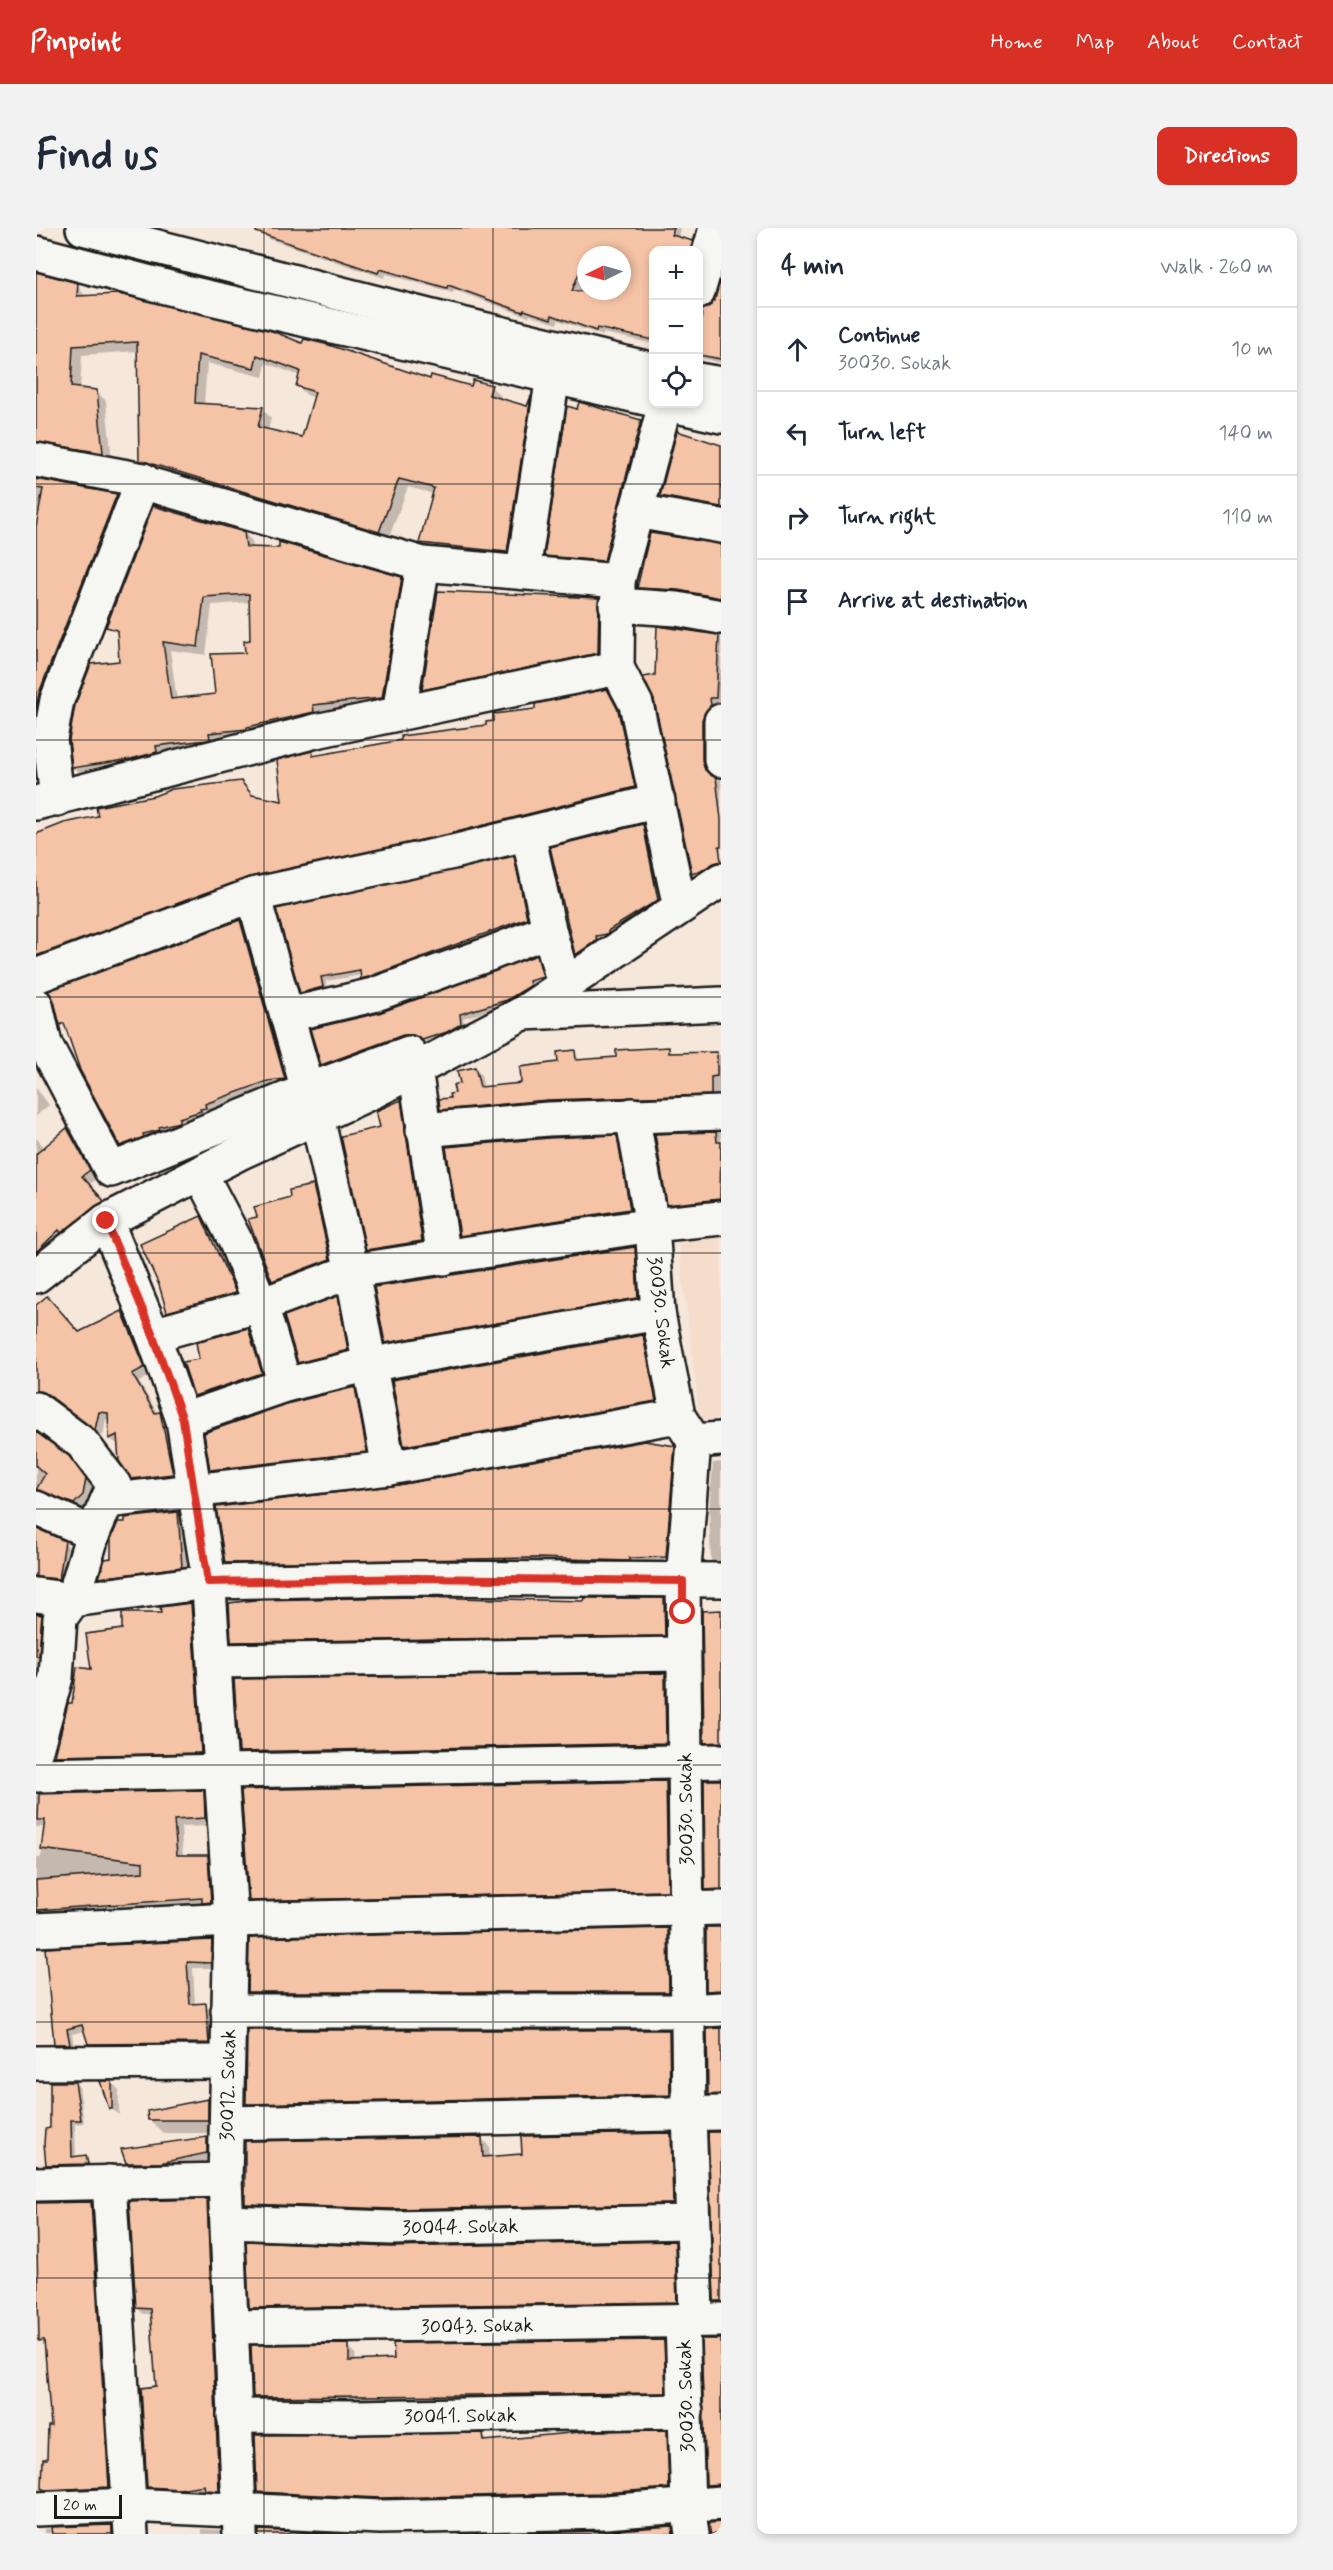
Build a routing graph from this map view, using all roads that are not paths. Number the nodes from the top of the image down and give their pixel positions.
1 (82, 228) edge
2 (716, 228) edge
3 (36, 253) edge
4 (703, 277) edge
5 (649, 369) edge
6 (553, 376) junction
7 (703, 381) edge
8 (721, 384) edge
9 (649, 399) edge
10 (666, 408) edge
11 (685, 408) edge
12 (721, 416) edge
13 (36, 460) edge
14 (143, 480) junction
15 (636, 511) junction
16 (721, 526) edge
17 (423, 564) junction
18 (523, 571) junction
19 (617, 593) junction
20 (721, 617) edge
21 (617, 668) junction
22 (399, 713) junction
23 (44, 720) edge
24 (721, 721) edge
25 (721, 760) edge
26 (46, 801) edge
27 (658, 801) junction
28 (528, 834) junction
29 (721, 880) edge
30 (253, 895) junction
31 (681, 907) junction
32 (549, 930) junction
33 (36, 976) edge
34 (564, 984) junction
35 (36, 1005) edge
36 (721, 1005) edge
37 (523, 1013) junction
38 (288, 1015) junction
39 (472, 1040) junction
40 (41, 1047) edge
41 (416, 1069) junction
42 (313, 1104) junction
43 (721, 1113) edge
44 (632, 1115) junction
45 (423, 1130) junction
46 (200, 1173) junction
47 (721, 1218) edge
48 (106, 1221) junction
49 (652, 1225) junction
50 (444, 1258) junction
51 (352, 1271) junction
52 (36, 1276) edge
53 (261, 1305) junction
54 (658, 1313) junction
55 (153, 1335) junction
56 (371, 1365) junction
57 (285, 1385) junction
58 (36, 1408) edge
59 (183, 1420) junction
60 (697, 1432) edge
61 (389, 1468) junction
62 (195, 1490) junction
63 (107, 1501) junction
64 (36, 1508) edge
65 (93, 1533) junction
66 (721, 1580) edge
67 (683, 1581) junction
68 (208, 1582) junction
69 (36, 1595) edge
70 (73, 1600) junction
71 (683, 1654) junction
72 (215, 1661) junction
73 (46, 1678) edge
74 (36, 1750) edge
75 (721, 1761) edge
76 (684, 1763) junction
77 (219, 1773) junction
78 (36, 1775) edge
79 (686, 1908) junction
80 (721, 1908) edge
81 (231, 1920) junction
82 (36, 1930) edge
83 (721, 2009) edge
84 (228, 2011) junction
85 (687, 2011) junction
86 (227, 2062) junction
87 (36, 2063) edge
88 (689, 2114) junction
89 (721, 2114) edge
90 (227, 2123) junction
91 (225, 2180) junction
92 (108, 2182) junction
93 (36, 2184) edge
94 (692, 2222) junction
95 (228, 2223) junction
96 (721, 2320) edge
97 (682, 2322) junction
98 (232, 2327) junction
99 (686, 2410) junction
100 (234, 2416) junction
101 (721, 2503) edge
102 (36, 2509) edge
103 (130, 2520) edge
104 (690, 2520) edge
105 (239, 2522) edge
106 (334, 2523) edge
107 (381, 2525) edge

1 - 5 street
2 - 4 street
3 - 6 street
6 - 9 street
6 - 18 street
7 - 8 street
10 - 15 street
11 - 12 street
13 - 14 street
14 - 17 street
14 - 23 street
15 - 16 street
15 - 19 street
17 - 18 street
17 - 22 street
18 - 19 street
19 - 20 street
19 - 21 street
21 - 22 street
21 - 27 street
22 - 26 street
23 - 26 street
24 - 25 street
27 - 28 street
27 - 31 street
28 - 30 street
28 - 32 street
29 - 31 street
30 - 33 street
30 - 38 street
31 - 34 street
32 - 34 street
32 - 38 street
34 - 37 street
35 - 40 street
36 - 37 street
37 - 39 street
38 - 42 street
39 - 41 street
39 - 42 street
40 - 42 street
41 - 42 street
41 - 45 street
42 - 46 street
42 - 51 street
43 - 44 street
44 - 45 street
44 - 49 street, 30030. Sokak
45 - 50 street
46 - 48 street
46 - 53 street
47 - 49 street
48 - 52 street
48 - 55 street, 30012. Sokak
49 - 50 street
49 - 54 street, 30030. Sokak
50 - 51 street
51 - 53 street
51 - 56 street
53 - 55 street
53 - 57 street
54 - 56 street
54 - 60 street, 30030. Sokak
55 - 59 street, 30012. Sokak
56 - 57 street
56 - 61 street
57 - 59 street
58 - 63 street
59 - 62 street, 30012. Sokak
60 - 61 street
60 - 67 street, 30030. Sokak
61 - 62 street
62 - 63 street
62 - 68 street, 30012. Sokak
63 - 65 street
64 - 65 street
65 - 70 street
66 - 67 street
67 - 68 street
67 - 71 street, 30030. Sokak
68 - 70 street
68 - 72 street, 30012. Sokak
69 - 70 street
70 - 73 street
71 - 72 street
71 - 76 street, 30030. Sokak
72 - 77 street, 30012. Sokak
73 - 74 street
75 - 76 street
76 - 77 street
76 - 79 street, 30030. Sokak
77 - 78 street
77 - 81 street, 30012. Sokak
79 - 80 street
79 - 81 street
79 - 85 street, 30030. Sokak
81 - 82 street
81 - 84 street, 30012. Sokak
83 - 85 street
84 - 85 street
84 - 86 street, 30012. Sokak
85 - 88 street, 30030. Sokak
86 - 87 street
86 - 90 street, 30012. Sokak
88 - 89 street
88 - 90 street
88 - 94 street, 30030. Sokak
90 - 91 street, 30012. Sokak
91 - 92 street
91 - 95 street, 30012. Sokak
92 - 93 street
92 - 103 street
94 - 95 street, 30044. Sokak
94 - 97 street, 30030. Sokak
95 - 98 street, 30012. Sokak
96 - 97 street, 30043. Sokak
97 - 98 street, 30043. Sokak
97 - 99 street, 30030. Sokak
98 - 100 street, 30012. Sokak
99 - 100 street, 30041. Sokak
99 - 104 street, 30030. Sokak
100 - 105 street, 30012. Sokak
101 - 104 street
102 - 103 street
103 - 105 street
104 - 107 street
105 - 106 street
106 - 107 street

